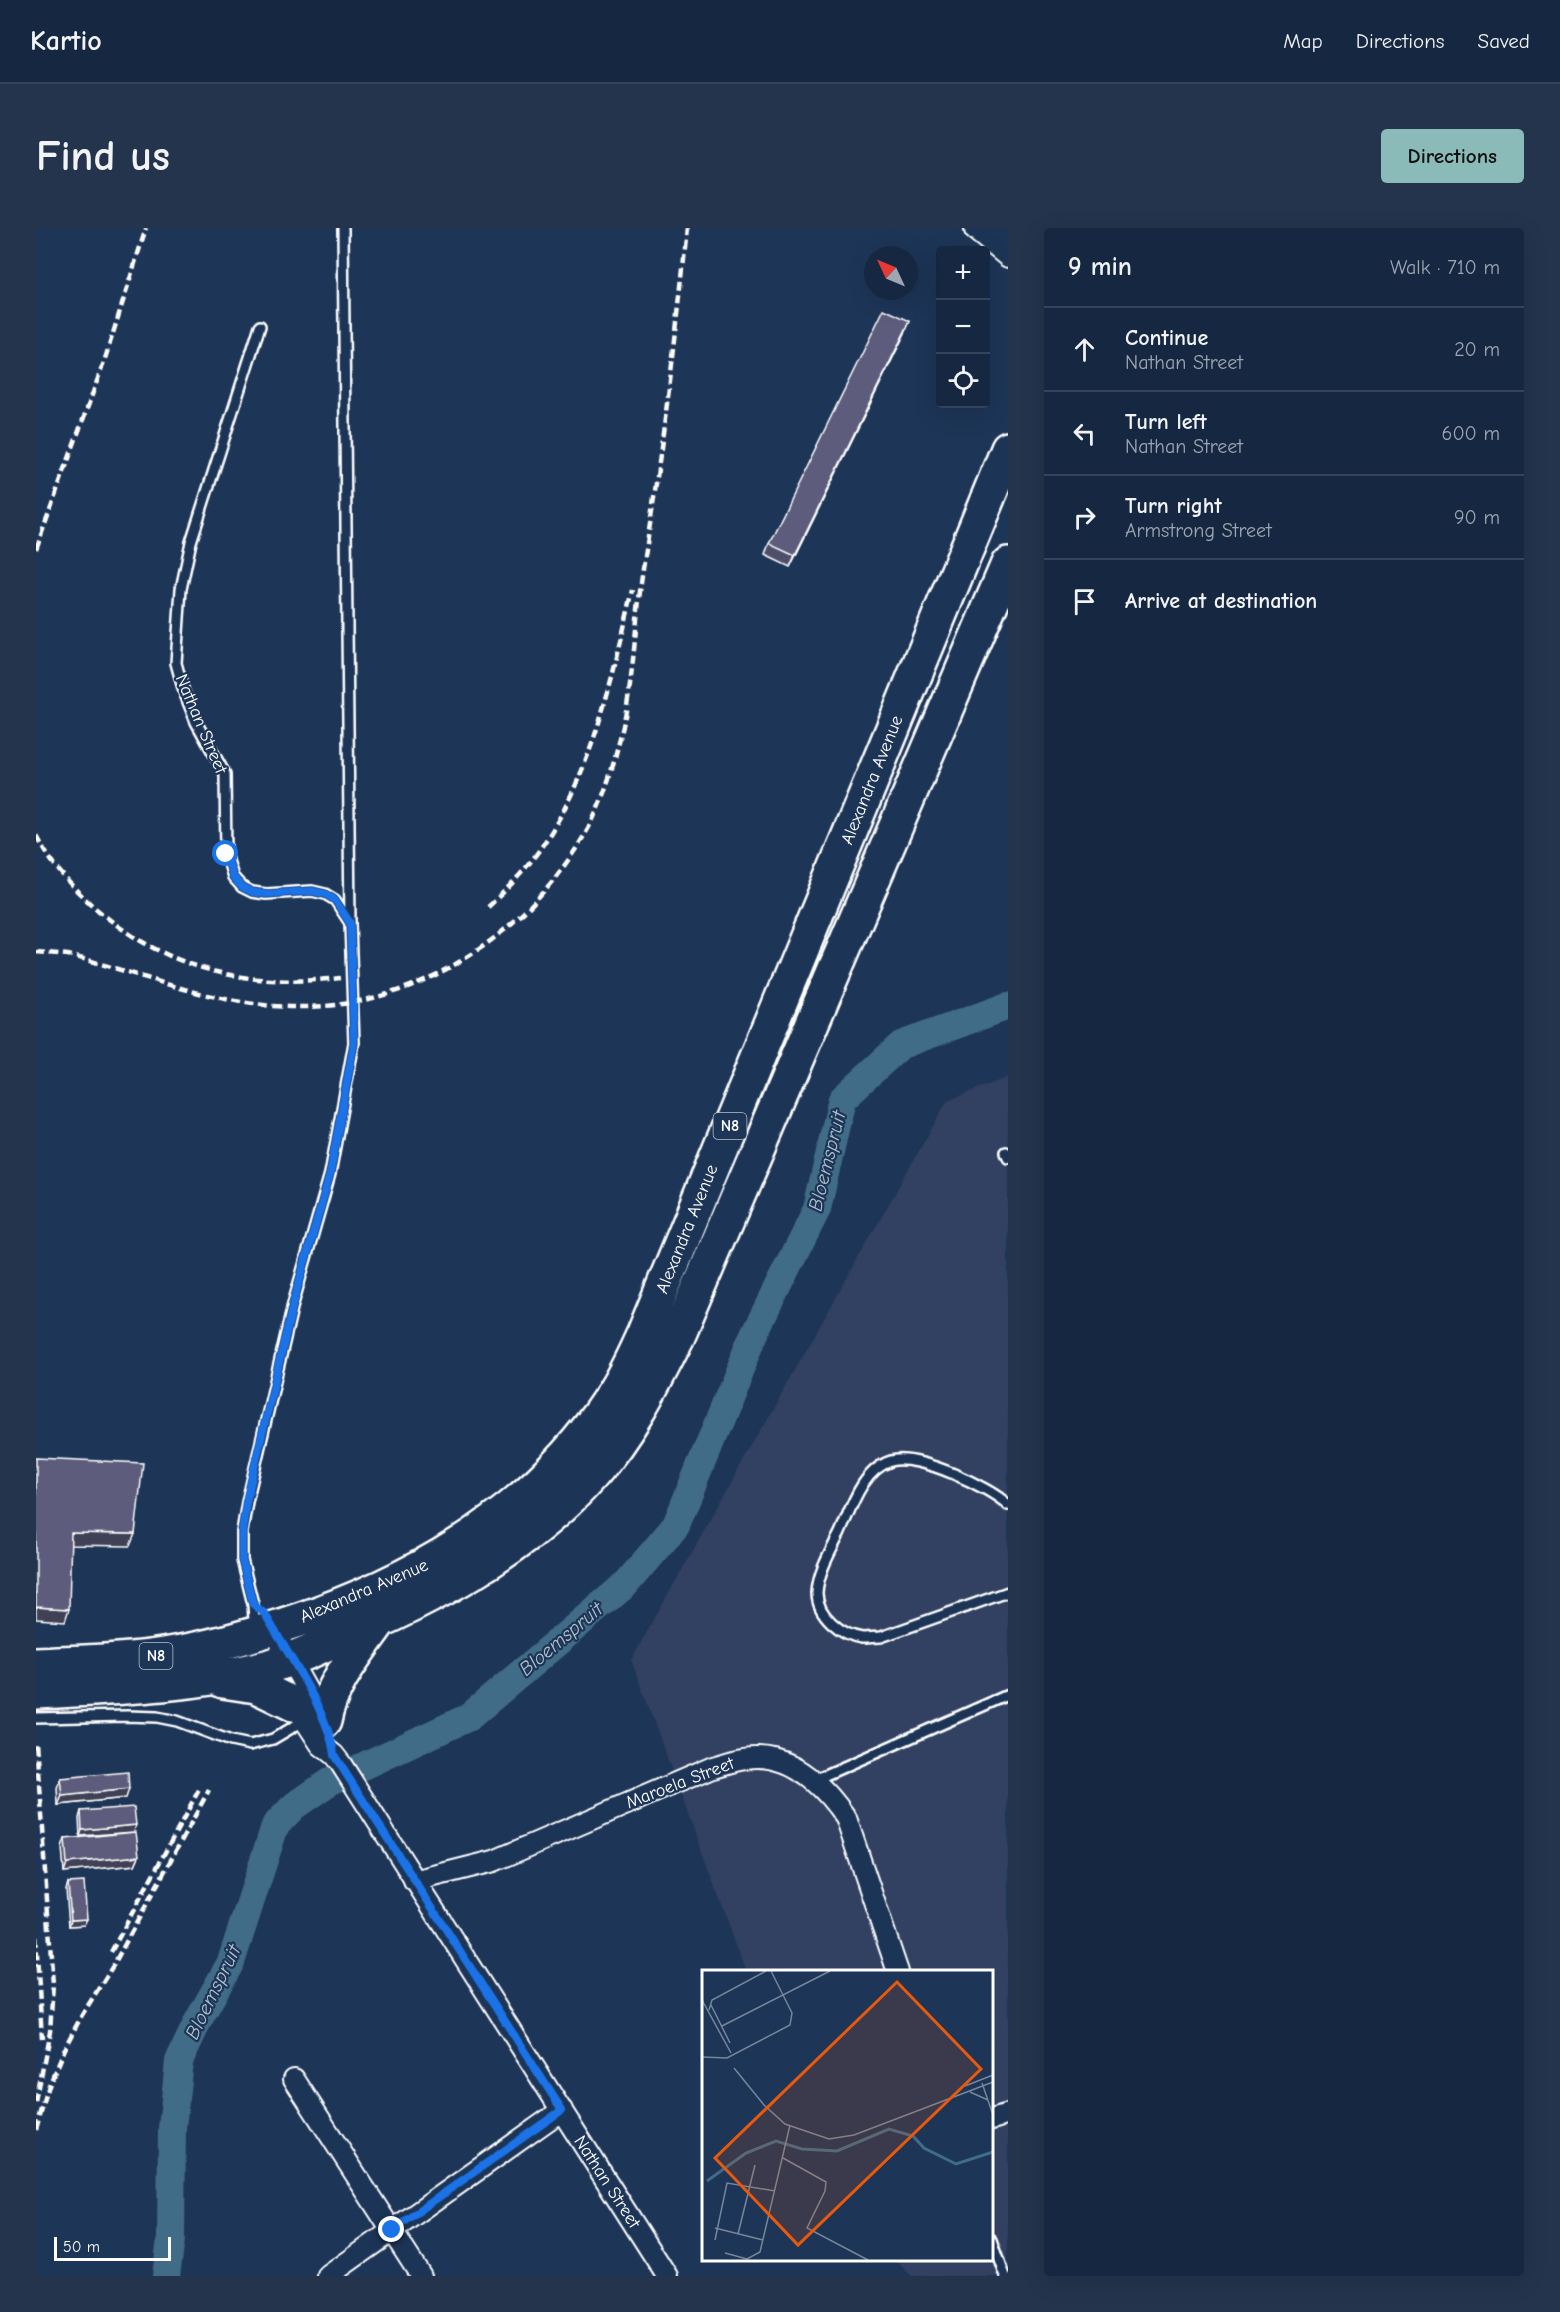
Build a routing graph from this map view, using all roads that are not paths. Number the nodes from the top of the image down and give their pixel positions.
1 (343, 228) edge
2 (973, 229) edge
3 (1008, 235) edge
4 (1008, 257) edge
5 (260, 326) dead end
6 (1008, 449) edge
7 (1008, 564) edge
8 (350, 923) junction
9 (1008, 1504) edge
10 (1008, 1592) edge
11 (264, 1621) junction
12 (379, 1622) junction
13 (282, 1663) junction
14 (36, 1664) edge
15 (197, 1679) junction
16 (36, 1692) edge
17 (1008, 1695) edge
18 (310, 1714) junction
19 (36, 1718) edge
20 (814, 1779) junction
21 (414, 1881) junction
22 (897, 1970) edge
23 (294, 2079) dead end
24 (562, 2110) junction
25 (1008, 2114) edge
26 (993, 2119) edge
27 (392, 2230) junction
28 (993, 2242) edge
29 (328, 2276) edge
30 (421, 2276) edge
31 (667, 2276) edge
32 (1005, 2276) edge

1 - 8 lane
2 - 3 street
2 - 4 street
5 - 8 lane, Nathan Street
6 - 11 highway, Alexandra Avenue / N8
7 - 12 highway, Alexandra Avenue / N8
8 - 11 lane, Nathan Street
9 - 10 lane
11 - 13 street, Nathan Street
11 - 14 highway, Alexandra Avenue / N8
12 - 13 highway, Alexandra Avenue / N8
12 - 18 highway
13 - 15 highway, Alexandra Avenue / N8
13 - 18 street, Nathan Street
15 - 16 highway, Alexandra Avenue / N8
15 - 18 highway
17 - 20 lane
18 - 19 lane
18 - 21 street, Nathan Street
20 - 21 street, Maroela Street
20 - 22 street, Maroela Street
21 - 24 street, Nathan Street
23 - 27 street
24 - 27 street
24 - 31 street, Nathan Street
25 - 26 street
27 - 29 street
27 - 30 street
28 - 32 lane

